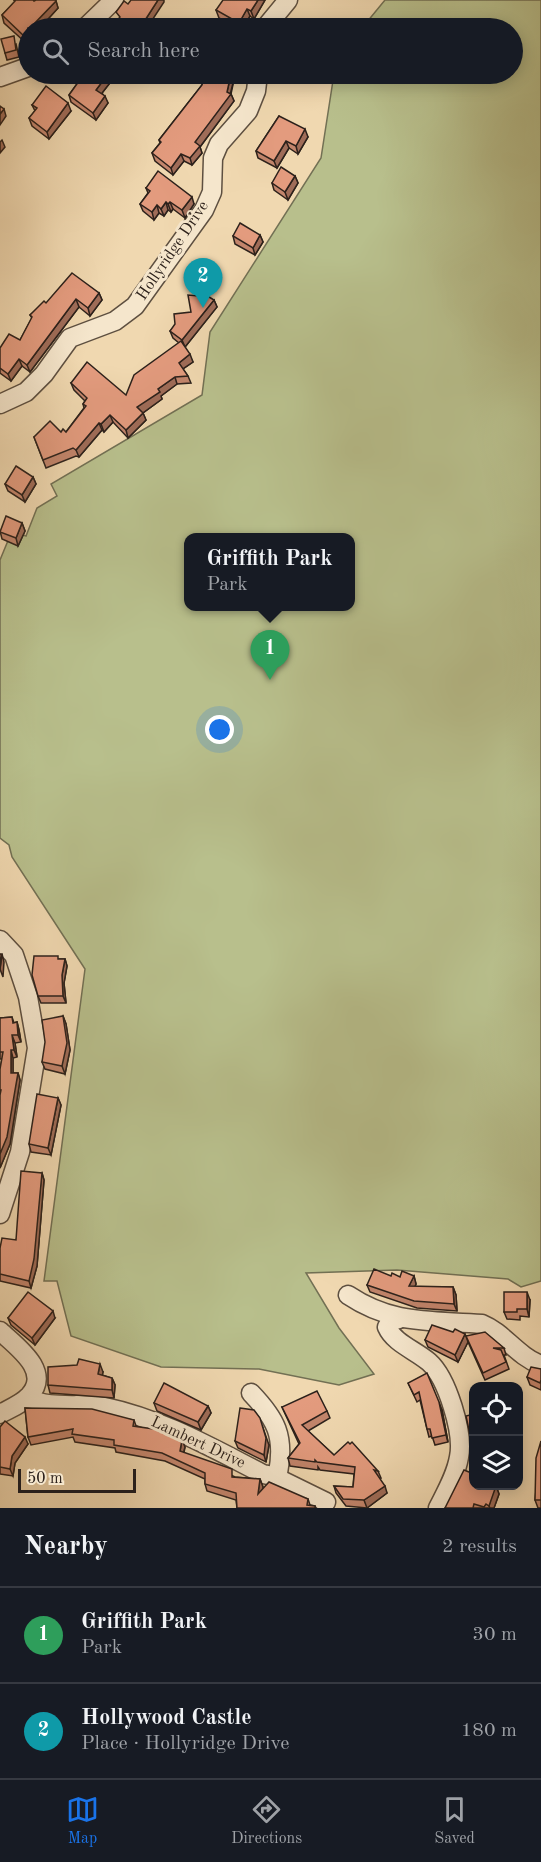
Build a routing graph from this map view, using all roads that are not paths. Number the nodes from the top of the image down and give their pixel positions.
1 (114, 0) edge
2 (288, 0) edge
3 (95, 18) edge
4 (273, 18) edge
5 (18, 71) edge
6 (0, 77) edge
7 (257, 84) edge
8 (0, 404) edge
9 (0, 939) edge
10 (0, 1214) edge
11 (348, 1295) dead end
12 (399, 1319) junction
13 (0, 1331) edge
14 (541, 1365) edge
15 (251, 1393) dead end
16 (28, 1398) junction
17 (0, 1414) edge
18 (273, 1476) junction
19 (326, 1502) dead end
20 (438, 1508) edge

1 - 3 street
2 - 4 street
5 - 6 street
7 - 8 street, Hollyridge Drive
9 - 10 street
11 - 12 street
12 - 14 street
12 - 20 street
13 - 16 street
15 - 18 street
16 - 17 street
16 - 18 street, Lambert Drive
18 - 19 street, Lambert Drive

